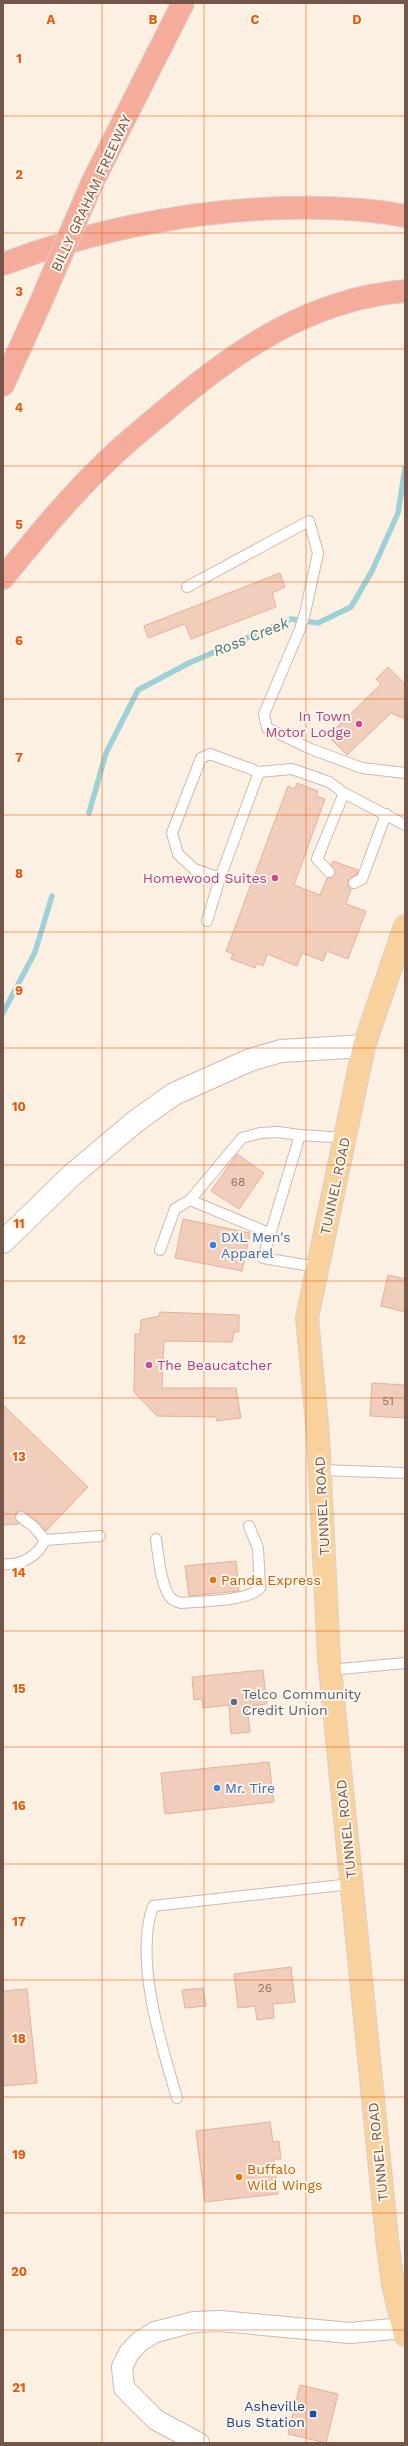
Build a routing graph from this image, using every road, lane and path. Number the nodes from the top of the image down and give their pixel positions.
1 (183, 3) edge
2 (405, 216) edge
3 (3, 264) edge
4 (405, 291) edge
5 (3, 385) edge
6 (3, 578) edge
7 (187, 587) dead end
8 (259, 772) junction
9 (405, 773) edge
10 (344, 793) junction
11 (386, 814) junction
12 (405, 825) edge
13 (329, 872) dead end
14 (220, 878) junction
15 (354, 883) dead end
16 (208, 921) dead end
17 (405, 926) edge
18 (364, 1046) junction
19 (300, 1135) junction
20 (345, 1138) junction
21 (190, 1200) junction
22 (269, 1233) junction
23 (3, 1242) edge
24 (160, 1250) dead end
25 (317, 1267) junction
26 (320, 1470) junction
27 (405, 1473) edge
28 (21, 1517) dead end
29 (249, 1526) dead end
30 (100, 1536) dead end
31 (156, 1539) dead end
32 (45, 1540) junction
33 (3, 1564) edge
34 (405, 1663) edge
35 (330, 1670) junction
36 (351, 1884) junction
37 (176, 2098) dead end
38 (404, 2332) edge
39 (199, 2443) edge

1 - 5 highway, BILLY GRAHAM FREEWAY, bridge
2 - 3 highway
4 - 6 highway
7 - 9 lane
8 - 10 lane
8 - 14 lane
8 - 14 lane
10 - 11 lane
10 - 13 lane
11 - 12 lane
11 - 15 lane
14 - 16 lane
17 - 18 main road, TUNNEL ROAD
18 - 20 main road, TUNNEL ROAD
18 - 23 main road
19 - 20 lane
19 - 21 lane
19 - 22 lane
20 - 25 main road, TUNNEL ROAD
21 - 22 lane
21 - 24 lane
22 - 25 lane
25 - 26 main road, TUNNEL ROAD
26 - 27 lane
26 - 35 main road, TUNNEL ROAD
28 - 32 lane
29 - 31 lane
30 - 32 lane
32 - 33 lane
34 - 35 lane
35 - 36 main road, TUNNEL ROAD
36 - 37 lane
36 - 38 main road, TUNNEL ROAD
38 - 39 street

